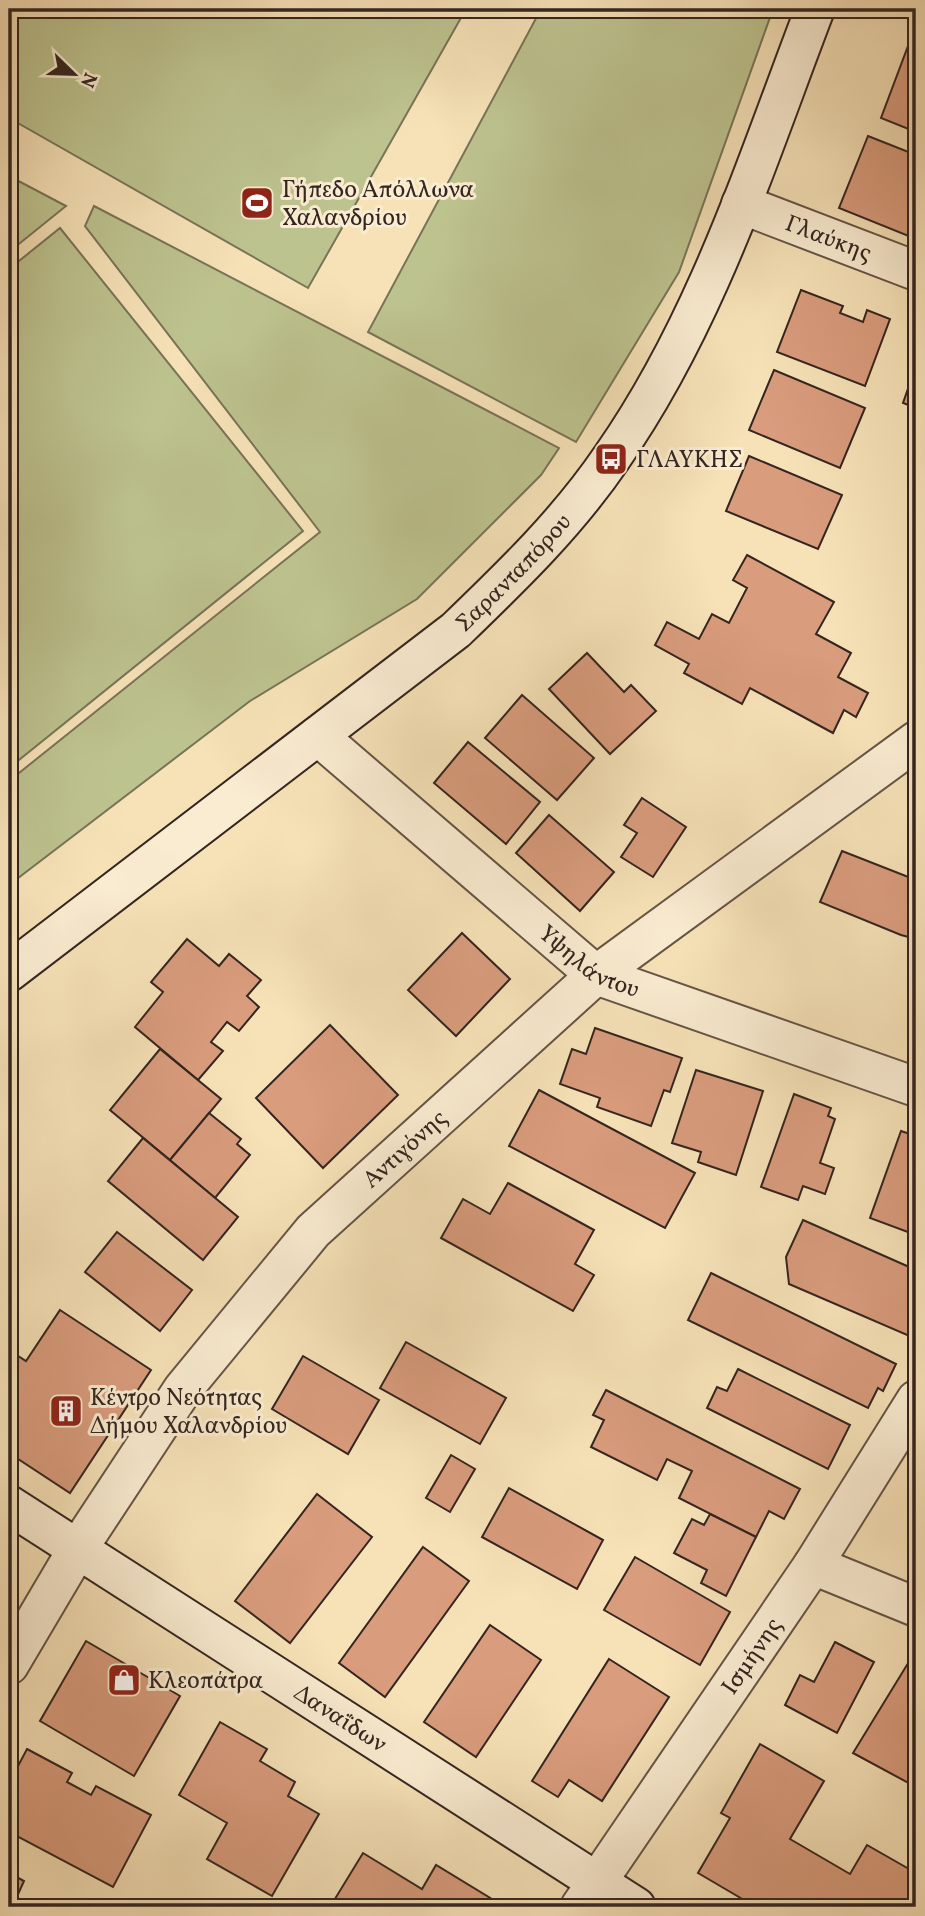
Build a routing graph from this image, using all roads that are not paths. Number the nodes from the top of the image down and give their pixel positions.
1 (815, 9) edge
2 (741, 204) junction
3 (916, 271) edge
4 (318, 736) junction
5 (916, 741) edge
6 (9, 972) edge
7 (596, 975) junction
8 (916, 1087) edge
9 (916, 1400) edge
10 (9, 1505) edge
11 (77, 1550) junction
12 (813, 1565) junction
13 (916, 1607) edge
14 (9, 1664) edge
15 (588, 1895) edge
16 (636, 1907) edge

1 - 2 street, Σαρανταπόρου
2 - 3 street, Γλαύκης
2 - 4 street, Σαρανταπόρου
4 - 6 street, Σαρανταπόρου
4 - 7 street, Υψηλάντου
5 - 7 street, Αντιγόνης
7 - 8 street, Υψηλάντου
7 - 11 street, Αντιγόνης
9 - 12 street, Ισμήνης
10 - 11 street, Δαναΐδων
11 - 14 street, Αντιγόνης
11 - 15 street, Δαναΐδων
12 - 13 street
12 - 15 street, Ισμήνης
15 - 16 street, Δαναΐδων

